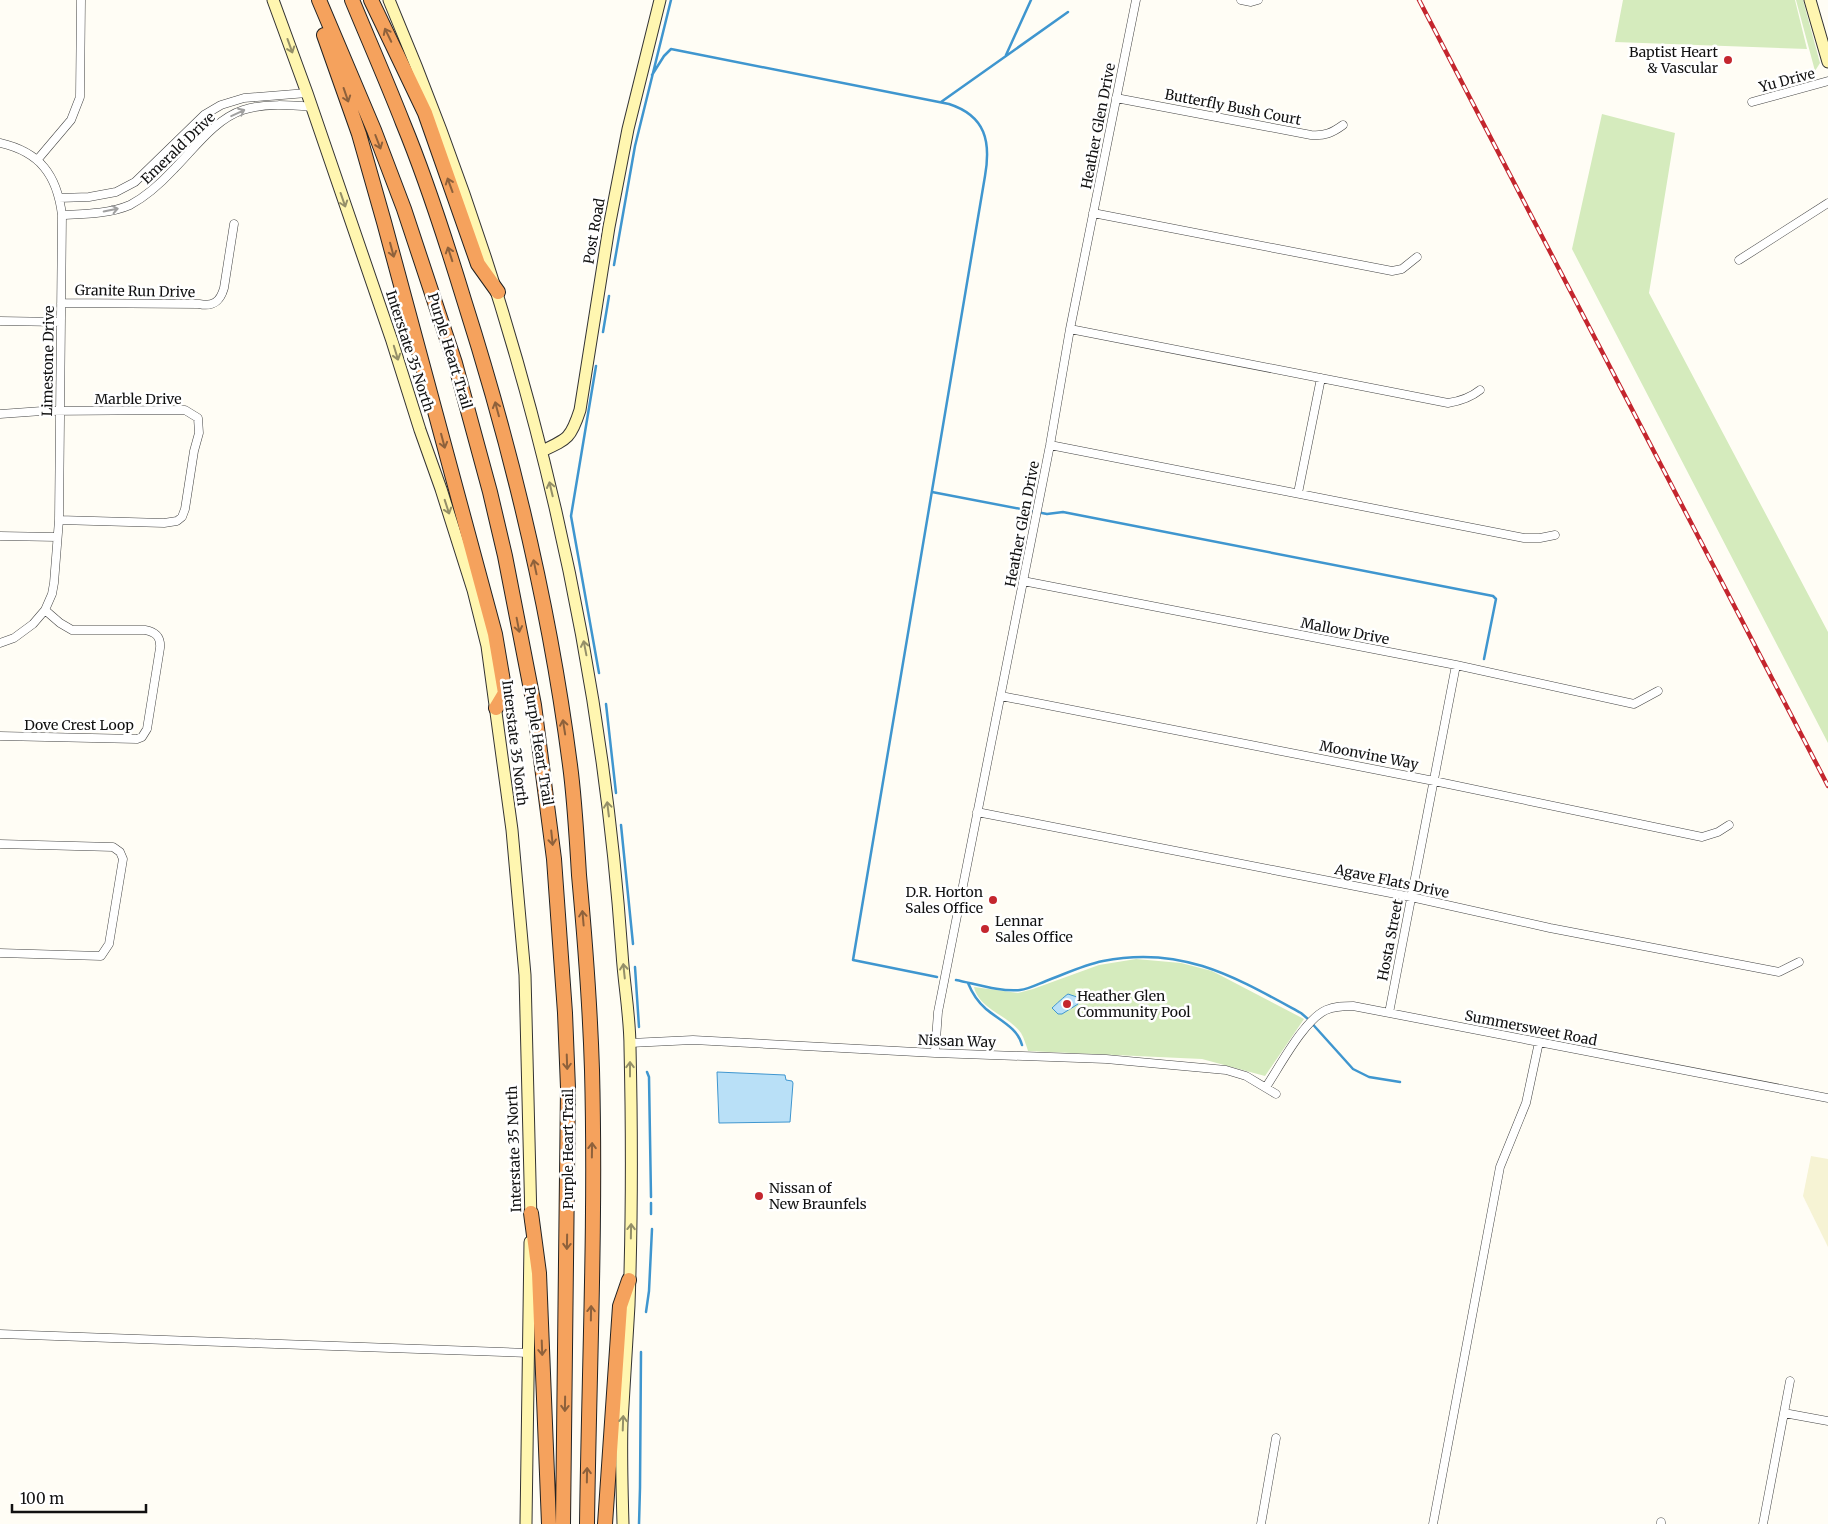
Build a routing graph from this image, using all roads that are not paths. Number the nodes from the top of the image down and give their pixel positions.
1 (81, 0) edge
2 (274, 0) edge
3 (310, 0) edge
4 (319, 0) edge
5 (352, 0) edge
6 (371, 0) edge
7 (389, 0) edge
8 (660, 0) edge
9 (1136, 0) edge
10 (1242, 0) edge
11 (1258, 0) edge
12 (1810, 0) edge
13 (1827, 55) edge
14 (1828, 81) edge
15 (307, 93) junction
16 (1116, 98) junction
17 (1752, 102) dead end
18 (312, 107) junction
19 (1343, 125) dead end
20 (0, 143) edge
21 (38, 159) junction
22 (59, 198) junction
23 (1828, 202) edge
24 (1093, 213) junction
25 (62, 215) junction
26 (234, 224) dead end
27 (1417, 257) dead end
28 (1738, 260) dead end
29 (498, 292) junction
30 (61, 303) junction
31 (0, 321) edge
32 (61, 322) junction
33 (1070, 328) junction
34 (1321, 378) junction
35 (1480, 390) dead end
36 (59, 412) junction
37 (0, 414) edge
38 (1050, 445) junction
39 (542, 451) junction
40 (1298, 493) junction
41 (59, 520) junction
42 (1555, 535) dead end
43 (0, 536) edge
44 (56, 537) junction
45 (1023, 581) junction
46 (44, 610) junction
47 (0, 643) edge
48 (1456, 665) junction
49 (1658, 691) dead end
50 (1001, 696) junction
51 (496, 708) junction
52 (0, 736) edge
53 (1434, 781) junction
54 (977, 812) junction
55 (1729, 825) dead end
56 (0, 844) edge
57 (1411, 897) junction
58 (0, 953) edge
59 (1799, 962) dead end
60 (1389, 1013) junction
61 (1539, 1042) junction
62 (630, 1043) junction
63 (935, 1053) junction
64 (1266, 1087) junction
65 (1276, 1094) dead end
66 (1828, 1098) edge
67 (531, 1213) junction
68 (629, 1280) junction
69 (0, 1334) edge
70 (529, 1354) junction
71 (1790, 1381) dead end
72 (1784, 1413) junction
73 (1828, 1421) edge
74 (1276, 1438) dead end
75 (526, 1524) edge
76 (549, 1524) edge
77 (563, 1524) edge
78 (587, 1524) edge
79 (605, 1524) edge
80 (623, 1524) edge
81 (1261, 1524) edge
82 (1433, 1524) edge
83 (1764, 1524) edge

1 - 21 street
2 -> 15 main road, Interstate 35 North
3 -> 51 highway
4 -> 77 highway, Purple Heart Trail
78 -> 5 highway, Purple Heart Trail
29 -> 6 highway
7 - 29 main road
8 - 39 main road, Post Road
9 - 16 street, Heather Glen Drive
10 - 11 street
12 - 13 main road
14 - 17 street, Yu Drive
15 - 18 main road, Interstate 35 North
15 - 22 street, Emerald Drive
16 - 19 street, Butterfly Bush Court
16 - 24 street, Heather Glen Drive
25 -> 18 street, Emerald Drive
18 -> 51 main road, Interstate 35 North
20 - 21 street, Limestone Drive
21 - 22 street, Limestone Drive
22 - 25 street, Limestone Drive
23 - 28 street
24 - 27 street
24 - 33 street, Heather Glen Drive
25 - 30 street, Limestone Drive
26 - 30 street, Granite Run Drive
29 - 39 main road
30 - 32 street, Limestone Drive
31 - 32 street
32 - 36 street, Limestone Drive
33 - 34 street
33 - 38 street, Heather Glen Drive
34 - 35 street
34 - 40 street
36 - 37 street
36 - 41 street, Limestone Drive
36 - 41 street, Marble Drive
38 - 40 street
38 - 45 street, Heather Glen Drive
62 -> 39 main road
40 - 42 street
41 - 44 street, Limestone Drive
43 - 44 street
44 - 46 street, Limestone Drive
45 - 48 street, Mallow Drive
45 - 50 street, Heather Glen Drive
46 - 47 street, Limestone Drive
46 - 52 street, Dove Crest Loop
48 - 49 street, Mallow Drive
48 - 53 street, Hosta Street
50 - 53 street, Moonvine Way
50 - 54 street, Heather Glen Drive
51 - 67 main road, Interstate 35 North
53 - 55 street, Moonvine Way
53 - 57 street, Hosta Street
54 - 57 street, Agave Flats Drive
54 - 63 street, Heather Glen Drive
56 - 58 street
57 - 59 street, Agave Flats Drive
57 - 60 street, Hosta Street
60 - 61 street, Summersweet Road
60 - 64 street, Summersweet Road
61 - 66 street, Summersweet Road
61 - 82 street
62 - 63 street, Nissan Way
68 -> 62 main road
63 - 64 street, Nissan Way
64 - 65 street, Nissan Way
67 - 70 main road, Interstate 35 North
67 -> 76 highway
68 - 79 highway
80 -> 68 main road
69 - 70 street
70 - 75 main road, Interstate 35 North
71 - 72 street
72 - 73 street
72 - 83 street
74 - 81 street

